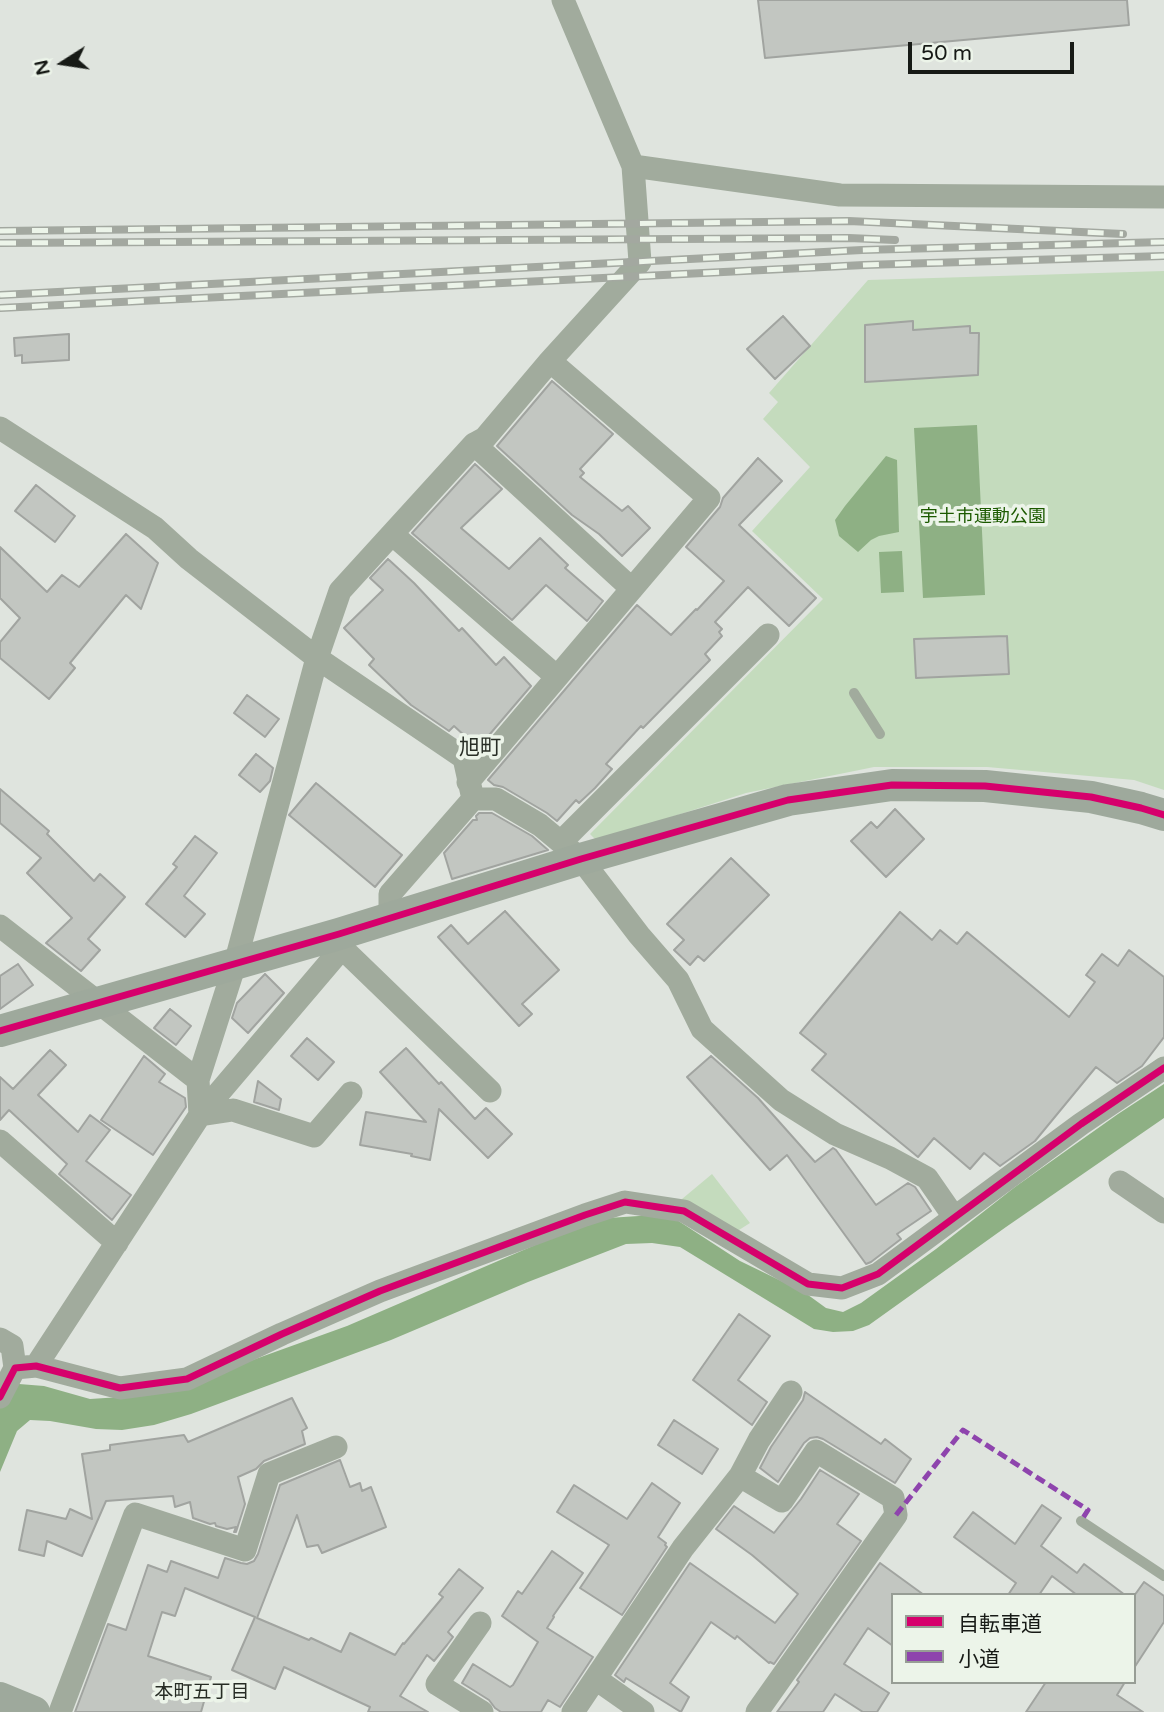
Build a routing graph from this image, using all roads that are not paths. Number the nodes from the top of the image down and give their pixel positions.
1 (563, 0) edge
2 (634, 166) junction
3 (1164, 197) edge
4 (550, 361) junction
5 (0, 428) edge
6 (474, 444) junction
7 (392, 534) junction
8 (632, 589) junction
9 (768, 635) dead end
10 (317, 659) junction
11 (557, 677) junction
12 (854, 693) dead end
13 (880, 734) dead end
14 (470, 791) junction
15 (1164, 815) edge
16 (571, 851) junction
17 (390, 918) junction
18 (0, 926) edge
19 (340, 941) junction
20 (235, 964) junction
21 (97, 1002) junction
22 (0, 1031) edge
23 (1164, 1068) edge
24 (198, 1080) junction
25 (490, 1091) dead end
26 (351, 1093) dead end
27 (200, 1115) junction
28 (0, 1140) edge
29 (1120, 1182) dead end
30 (1164, 1212) edge
31 (954, 1217) junction
32 (117, 1243) junction
33 (0, 1339) edge
34 (25, 1367) junction
35 (791, 1392) dead end
36 (0, 1397) edge
37 (336, 1447) dead end
38 (740, 1476) junction
39 (1081, 1521) dead end
40 (1164, 1576) edge
41 (480, 1623) dead end
42 (596, 1679) junction
43 (0, 1698) edge
44 (34, 1712) edge
45 (60, 1712) edge
46 (482, 1712) edge
47 (573, 1712) edge
48 (643, 1712) edge
49 (757, 1712) edge

1 - 2 street
2 - 3 street
2 - 4 street
4 - 6 street
4 - 8 street
5 - 10 street
6 - 7 street
6 - 8 street
7 - 10 street
7 - 11 street
8 - 11 street
9 - 16 street
10 - 14 street
10 - 20 street
11 - 14 street
12 - 13 lane
14 - 16 street
14 - 17 street
15 - 16 street
16 - 17 street
16 - 31 street
17 - 19 street
18 - 21 street
19 - 20 street
19 - 25 street
19 - 27 street
20 - 21 street
20 - 24 street
21 - 22 street
21 - 24 street
23 - 31 street
24 - 27 street
26 - 27 street
27 - 32 street
28 - 32 street
29 - 30 street
31 - 34 street
32 - 34 street
33 - 34 street
34 - 36 street
35 - 38 street
37 - 45 street
38 - 42 street
38 - 49 street
39 - 40 lane
41 - 46 street
42 - 47 street
42 - 48 street
43 - 44 street

